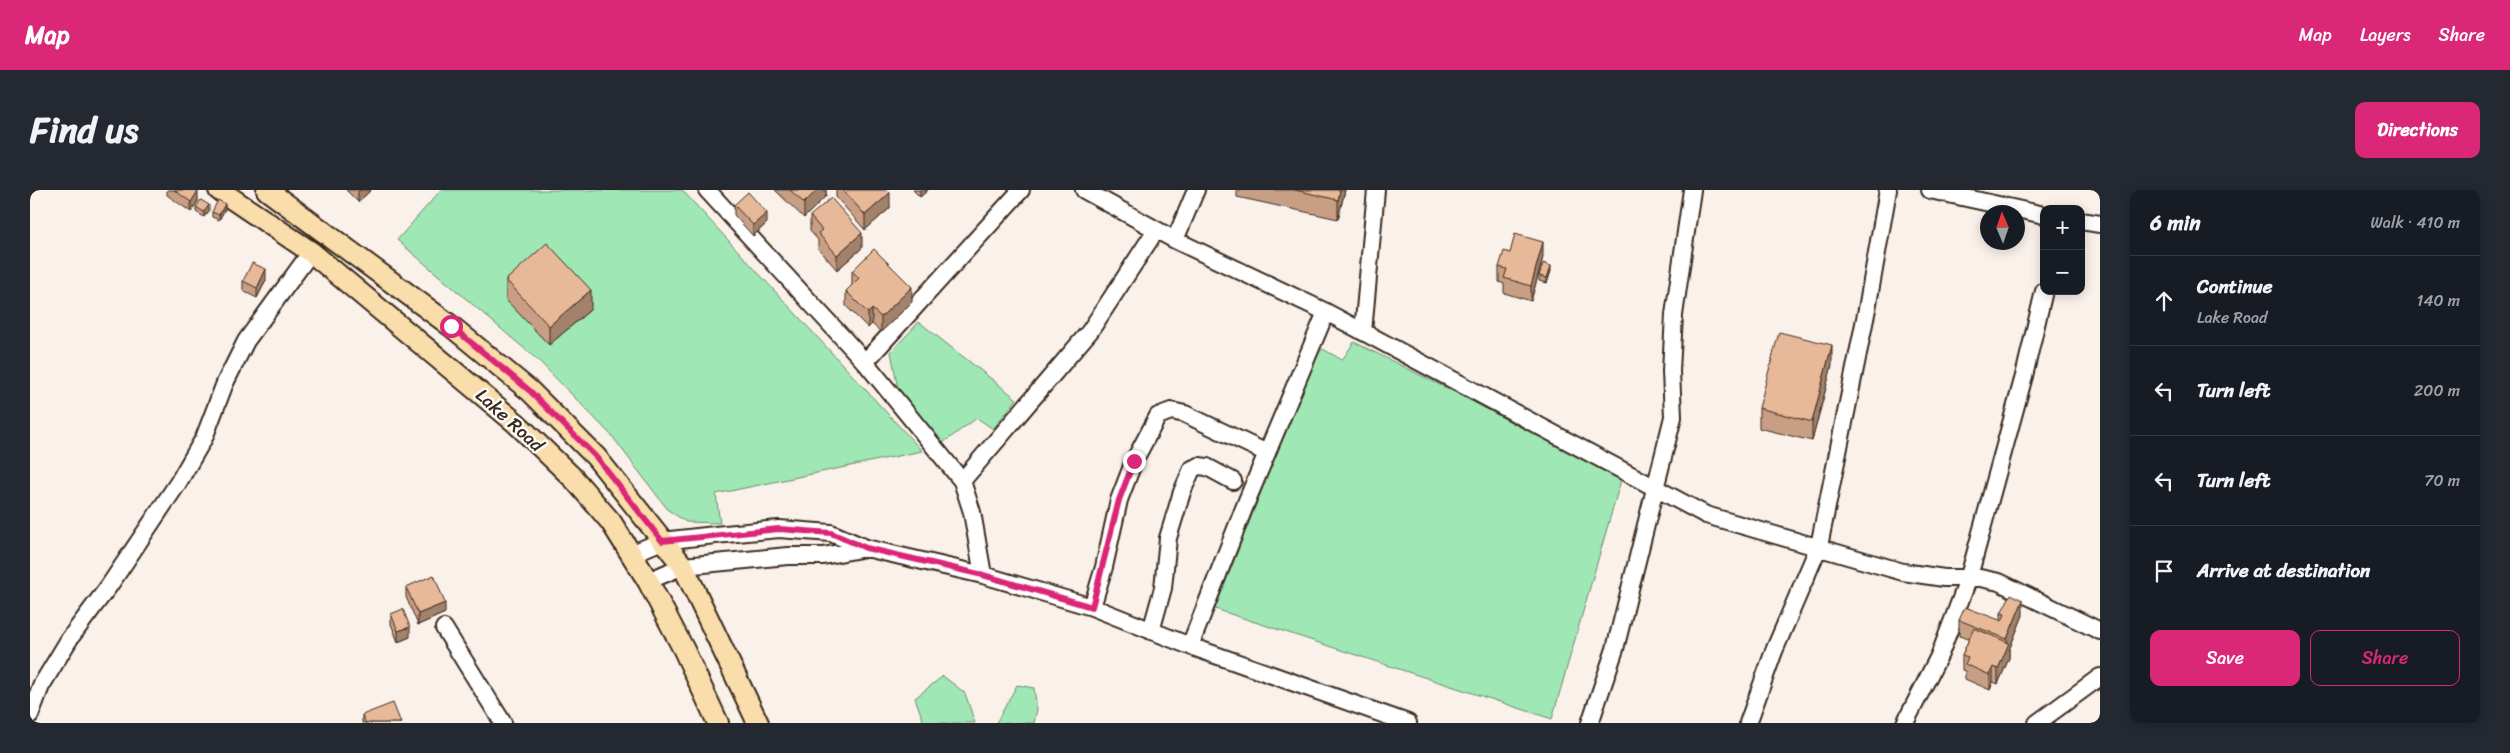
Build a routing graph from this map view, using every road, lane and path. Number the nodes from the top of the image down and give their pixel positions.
1 (267, 190) edge
2 (707, 190) edge
3 (1021, 190) edge
4 (1084, 190) edge
5 (1196, 190) edge
6 (1376, 190) edge
7 (1692, 190) edge
8 (1888, 190) edge
9 (1930, 190) edge
10 (233, 193) edge
11 (2040, 214) edge
12 (2085, 222) edge
13 (2100, 224) edge
14 (1156, 230) junction
15 (1174, 240) junction
16 (311, 252) junction
17 (2043, 295) edge
18 (1326, 312) junction
19 (1363, 332) junction
20 (865, 362) junction
21 (1267, 453) junction
22 (962, 481) junction
23 (1233, 481) dead end
24 (1656, 489) junction
25 (662, 541) junction
26 (1819, 546) junction
27 (866, 548) junction
28 (631, 554) junction
29 (683, 566) junction
30 (983, 575) junction
31 (648, 580) junction
32 (1968, 580) junction
33 (1092, 607) junction
34 (444, 628) dead end
35 (1151, 631) junction
36 (2100, 631) edge
37 (1190, 646) junction
38 (2100, 677) edge
39 (30, 715) edge
40 (503, 723) edge
41 (718, 723) edge
42 (758, 723) edge
43 (1408, 723) edge
44 (1590, 723) edge
45 (1748, 723) edge
46 (1905, 723) edge
47 (2037, 723) edge

1 - 25 main road, Lake Road
2 - 20 street
3 - 20 street
4 - 14 street
5 - 15 street
6 - 19 street
7 - 24 street
8 - 26 street
9 - 11 street
10 - 16 main road, Lake Road
12 - 13 street
14 - 15 street
14 - 22 street
15 - 18 street
16 - 28 main road, Lake Road
16 - 39 street
17 - 32 street
18 - 19 street
18 - 21 street
19 - 24 street
20 - 22 street
21 - 33 street
21 - 37 street
22 - 30 street
23 - 35 street
24 - 26 street
24 - 44 street
25 - 27 street
25 - 28 street
25 - 29 main road, Lake Road
26 - 32 street
26 - 45 street
27 - 29 street
27 - 30 street
28 - 31 main road, Lake Road
29 - 31 street
29 - 42 main road, Lake Road
30 - 33 street
31 - 41 main road, Lake Road
32 - 36 street
32 - 46 street
33 - 35 street
34 - 40 street
35 - 37 street
37 - 43 street
38 - 47 street

